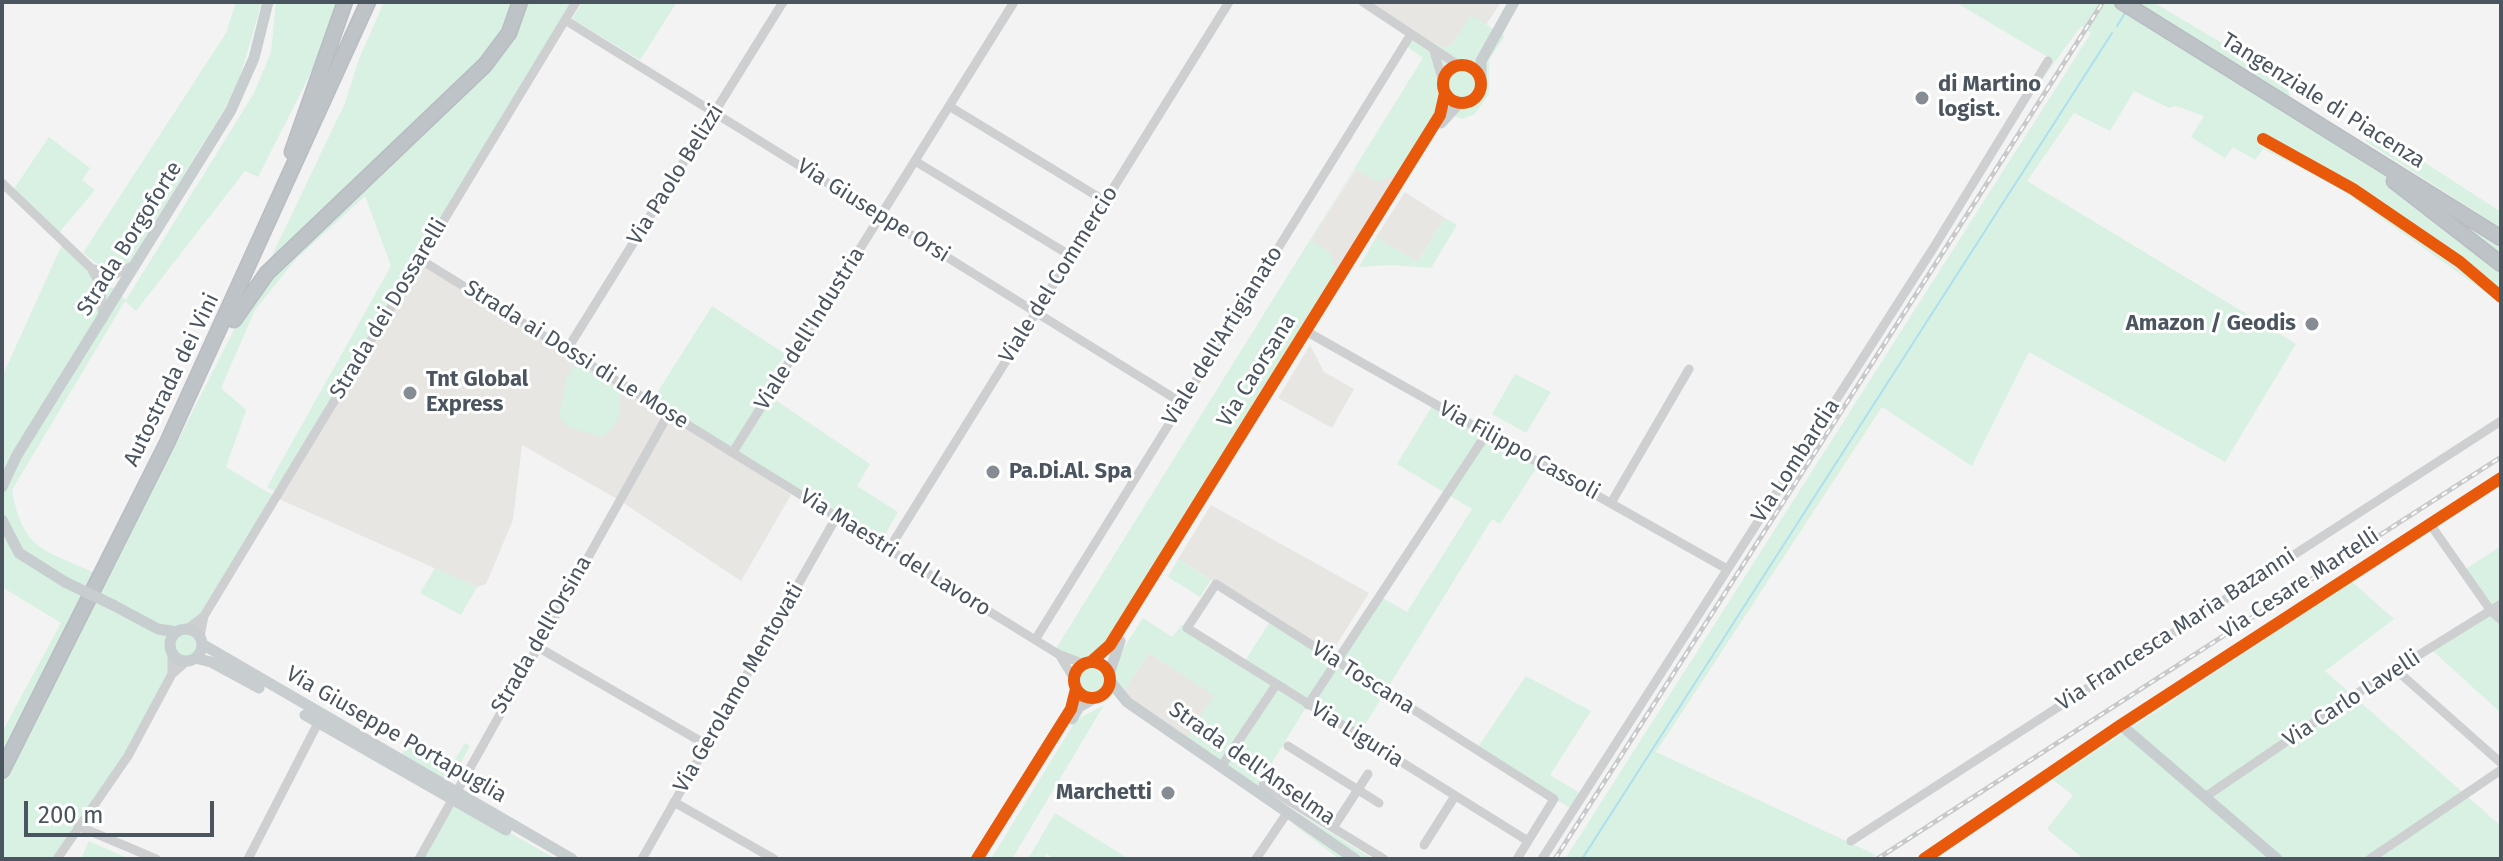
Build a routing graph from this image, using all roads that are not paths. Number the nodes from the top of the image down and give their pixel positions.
1 (268, 2) edge
2 (345, 2) edge
3 (358, 2) edge
4 (368, 2) edge
5 (520, 2) edge
6 (576, 2) edge
7 (783, 2) edge
8 (1014, 2) edge
9 (1229, 2) edge
10 (1363, 2) edge
11 (1514, 2) edge
12 (2122, 2) edge
13 (565, 20) junction
14 (1411, 34) junction
15 (1491, 38) junction
16 (1433, 48) junction
17 (2048, 61) dead end
18 (1460, 65) junction
19 (1481, 79) junction
20 (1444, 88) junction
21 (1459, 103) junction
22 (949, 106) junction
23 (715, 112) junction
24 (2321, 126) junction
25 (292, 152) junction
26 (915, 161) junction
27 (2, 183) edge
28 (1105, 201) junction
29 (880, 216) junction
30 (2501, 238) edge
31 (1071, 256) junction
32 (418, 258) junction
33 (139, 262) junction
34 (2501, 264) edge
35 (91, 268) junction
36 (114, 275) junction
37 (101, 287) junction
38 (122, 291) junction
39 (1036, 312) junction
40 (103, 321) junction
41 (1311, 334) junction
42 (568, 348) junction
43 (1689, 369) dead end
44 (1182, 403) junction
45 (669, 413) junction
46 (2501, 421) edge
47 (1487, 433) junction
48 (167, 443) junction
49 (733, 452) junction
50 (2501, 478) edge
51 (2, 487) edge
52 (1611, 503) junction
53 (837, 516) junction
54 (2, 520) edge
55 (2430, 524) junction
56 (889, 549) junction
57 (1727, 569) junction
58 (2501, 604) edge
59 (2491, 611) junction
60 (204, 616) junction
61 (2501, 620) edge
62 (1187, 628) joint
63 (176, 639) junction
64 (201, 640) junction
65 (1035, 640) junction
66 (536, 646) junction
67 (1058, 654) junction
68 (191, 659) junction
69 (1336, 661) junction
70 (1087, 663) junction
71 (2395, 669) junction
72 (172, 674) junction
73 (1109, 678) junction
74 (1075, 684) junction
75 (1276, 685) junction
76 (1097, 697) junction
77 (1127, 702) junction
78 (1308, 705) junction
79 (320, 719) junction
80 (2121, 725) junction
81 (707, 745) junction
82 (1288, 746) dead end
83 (2, 751) edge
84 (2501, 763) edge
85 (1221, 767) junction
86 (2501, 770) edge
87 (2, 771) edge
88 (1368, 774) dead end
89 (1263, 785) dead end
90 (1358, 790) junction
91 (452, 794) junction
92 (1455, 796) junction
93 (2205, 797) junction
94 (674, 802) junction
95 (1379, 803) dead end
96 (1287, 813) junction
97 (78, 826) junction
98 (1333, 828) junction
99 (1528, 841) junction
100 (1851, 841) dead end
101 (1424, 845) dead end
102 (57, 859) edge
103 (156, 859) edge
104 (248, 859) edge
105 (419, 859) edge
106 (557, 859) edge
107 (572, 859) edge
108 (642, 859) edge
109 (774, 859) edge
110 (977, 859) edge
111 (985, 859) edge
112 (1256, 859) edge
113 (1355, 859) edge
114 (1384, 859) edge
115 (1517, 859) edge
116 (1542, 859) edge
117 (1924, 859) edge
118 (2277, 859) edge
119 (2370, 859) edge

1 - 33 main road, Strada Borgoforte
2 - 25 highway
3 - 25 highway, Autostrada dei Vini
4 - 48 highway, Autostrada dei Vini
5 - 48 highway
6 - 13 street, Strada dei Dossarelli
7 - 23 street, Via Paolo Belizzi
8 - 22 street, Viale dell'Industria
9 - 28 street, Viale del Commercio
10 - 14 street
11 - 15 main road
12 - 24 highway, Tangenziale di Piacenza
13 - 23 street, Via Giuseppe Orsi
13 - 32 street, Strada dei Dossarelli
14 - 16 street
14 - 44 street, Viale dell'Artigianato
15 - 18 main road
15 - 19 main road
16 - 18 street
16 - 20 street
17 - 57 street, Via Lombardia
18 - 19 main road
18 - 20 main road
19 - 21 main road
20 - 21 main road
20 - 70 main road, Via Caorsana
21 - 41 main road, Via Caorsana
22 - 26 street, Viale dell'Industria
22 - 28 street
23 - 29 street, Via Giuseppe Orsi
23 - 42 street, Via Paolo Belizzi
24 - 30 highway, Tangenziale di Piacenza
24 - 34 highway
25 - 83 highway, Autostrada dei Vini
26 - 29 street, Viale dell'Industria
26 - 31 street
27 - 35 street
28 - 31 street, Viale del Commercio
29 - 39 street, Via Giuseppe Orsi
29 - 49 street, Viale dell'Industria
31 - 39 street, Viale del Commercio
32 - 42 street, Strada ai Dossi di Le Mose
32 - 60 street, Strada dei Dossarelli
33 - 36 street
33 - 38 main road, Strada Borgoforte
35 - 36 street
35 - 37 street
36 - 38 street
37 - 38 street
37 - 40 street
38 - 40 main road, Strada Borgoforte
39 - 44 street, Via Giuseppe Orsi
39 - 56 street, Viale del Commercio
40 - 51 main road, Strada Borgoforte
41 - 47 street, Via Filippo Cassoli
41 - 73 main road, Via Caorsana
42 - 45 street, Strada ai Dossi di Le Mose
43 - 52 street
44 - 65 street, Viale dell'Artigianato
45 - 49 street, Strada ai Dossi di Le Mose
45 - 66 street, Strada dell'Orsina
46 - 100 street, Via Francesca Maria Bazanni
47 - 52 street, Via Filippo Cassoli
47 - 69 street
48 - 87 highway, Autostrada dei Vini
49 - 53 street, Via Maestri del Lavoro
50 - 55 street, Via Cesare Martelli
52 - 57 street, Via Filippo Cassoli
53 - 56 street, Via Maestri del Lavoro
53 - 81 street, Via Gerolamo Mentovati
54 - 63 main road, bridge
55 - 59 street
55 - 80 street, Via Cesare Martelli
56 - 65 street, Via Maestri del Lavoro
57 - 116 street, Via Lombardia
58 - 59 street, Via Carlo Lavelli
59 - 61 street
59 - 71 street, Via Carlo Lavelli
60 - 63 street, Strada dei Dossarelli
60 - 64 street, Strada dei Dossarelli
62 - 69 street, Via Toscana
62 - 75 street, Via Liguria
63 - 64 main road, Via Giuseppe Portapuglia
63 - 68 main road, Via Giuseppe Portapuglia
63 - 72 street
64 - 68 main road
64 - 79 main road, Via Giuseppe Portapuglia
65 - 67 street, Via Maestri del Lavoro
66 - 81 street
66 - 91 street, Strada dell'Orsina
67 - 70 street, Via Maestri del Lavoro
67 - 74 street, Via Maestri del Lavoro
68 - 72 street
68 - 79 main road, Via Giuseppe Portapuglia
69 - 78 street
69 - 99 street, Via Toscana
70 - 73 main road
70 - 74 main road
71 - 84 street
71 - 93 street, Via Carlo Lavelli
72 - 97 street
73 - 76 main road
73 - 77 main road, Strada dell'Anselma
74 - 76 main road
74 - 110 main road
75 - 78 street, Via Liguria
75 - 85 street
76 - 77 main road, Strada dell'Anselma
76 - 111 main road
77 - 85 main road, Strada dell'Anselma
78 - 92 street, Via Liguria
79 - 91 main road, Via Giuseppe Portapuglia
79 - 104 street
80 - 93 main road
80 - 117 main road
81 - 94 street, Via Gerolamo Mentovati
82 - 90 street
85 - 96 main road, Strada dell'Anselma
86 - 119 street
88 - 90 street
89 - 98 street
90 - 95 street
90 - 98 street
91 - 105 street, Strada dell'Orsina
91 - 106 main road, Via Giuseppe Portapuglia
91 - 107 main road, Via Giuseppe Portapuglia
92 - 99 street, Via Liguria
92 - 101 street
93 - 118 main road
94 - 108 street, Via Gerolamo Mentovati
94 - 109 street
96 - 112 street
96 - 113 main road, Strada dell'Anselma
97 - 102 street
97 - 103 street
98 - 114 street
99 - 115 street

